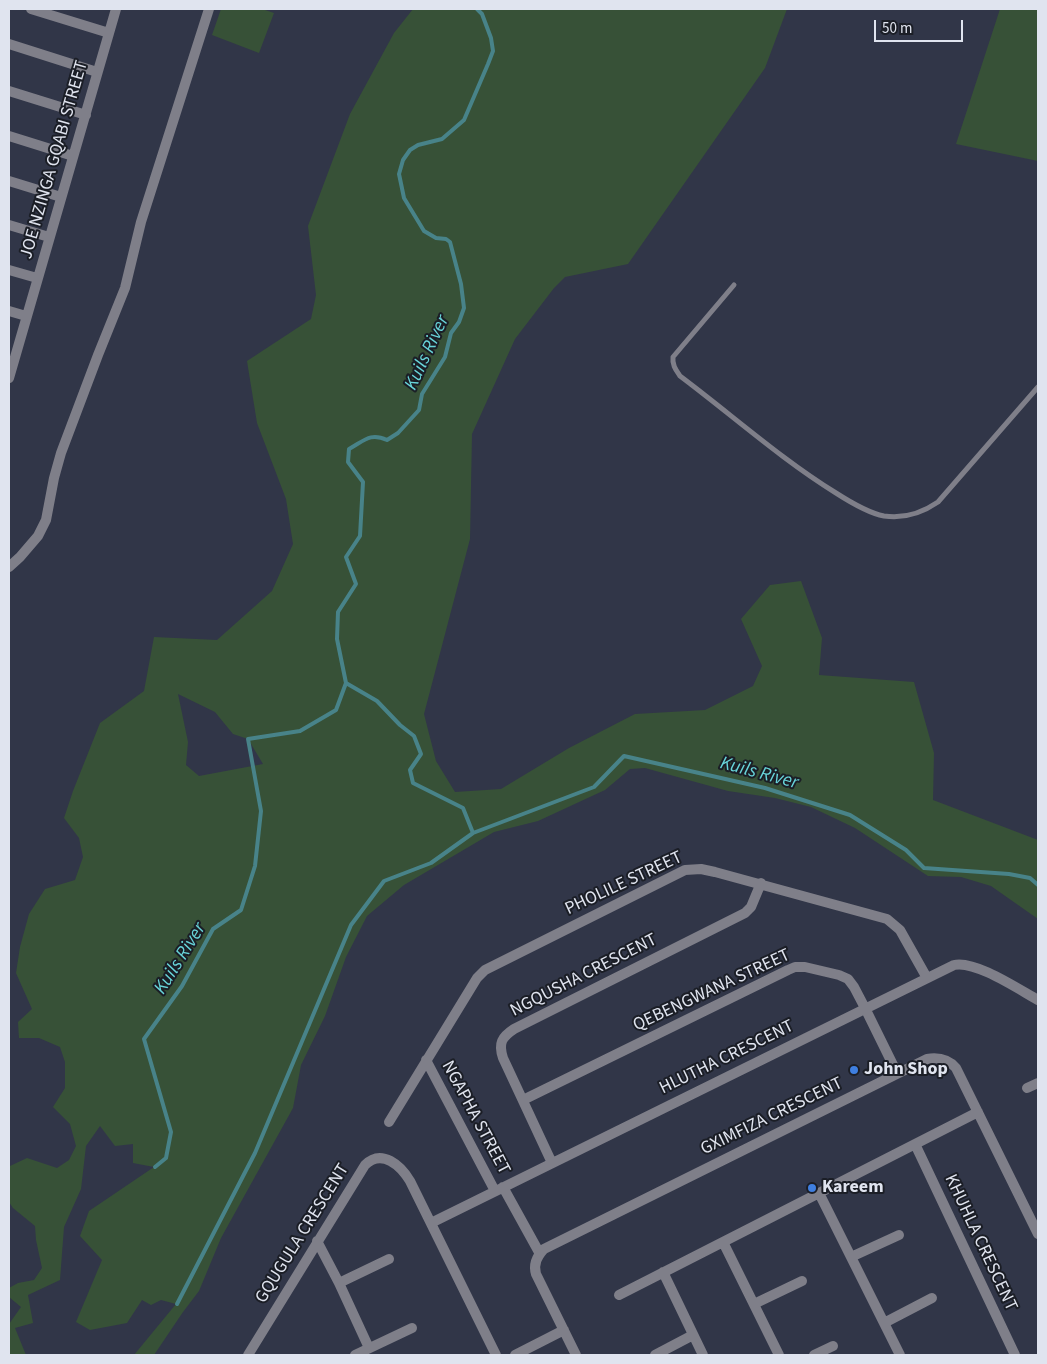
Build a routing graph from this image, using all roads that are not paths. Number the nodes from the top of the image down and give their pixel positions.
1 (31, 9) edge
2 (116, 9) edge
3 (209, 9) edge
4 (109, 33) junction
5 (9, 44) edge
6 (98, 72) junction
7 (9, 91) edge
8 (86, 115) junction
9 (9, 136) edge
10 (72, 156) junction
11 (9, 180) edge
12 (61, 197) junction
13 (9, 225) edge
14 (49, 237) junction
15 (9, 270) edge
16 (37, 278) junction
17 (734, 285) dead end
18 (9, 311) edge
19 (26, 316) junction
20 (12, 357) edge
21 (9, 378) edge
22 (1038, 387) edge
23 (9, 567) edge
24 (761, 883) junction
25 (927, 978) junction
26 (1038, 1000) edge
27 (865, 1008) junction
28 (426, 1060) junction
29 (897, 1074) junction
30 (1038, 1083) edge
31 (1027, 1088) dead end
32 (523, 1100) junction
33 (978, 1112) junction
34 (389, 1122) dead end
35 (915, 1144) junction
36 (552, 1163) junction
37 (499, 1189) junction
38 (819, 1193) junction
39 (431, 1222) junction
40 (1038, 1234) edge
41 (899, 1235) dead end
42 (317, 1241) junction
43 (723, 1242) junction
44 (540, 1254) junction
45 (851, 1257) junction
46 (389, 1259) dead end
47 (662, 1272) junction
48 (802, 1281) dead end
49 (339, 1283) junction
50 (619, 1295) dead end
51 (932, 1298) dead end
52 (754, 1304) junction
53 (884, 1323) junction
54 (412, 1328) dead end
55 (564, 1330) junction
56 (693, 1335) junction
57 (833, 1346) dead end
58 (369, 1348) junction
59 (248, 1355) edge
60 (355, 1355) edge
61 (496, 1355) edge
62 (514, 1355) edge
63 (576, 1355) edge
64 (655, 1355) edge
65 (703, 1355) edge
66 (779, 1355) edge
67 (814, 1355) edge
68 (900, 1355) edge
69 (1015, 1355) edge

1 - 4 street
2 - 4 street, JOE NZINGA GQABI STREET
3 - 23 street
4 - 6 street, JOE NZINGA GQABI STREET
5 - 6 street
6 - 8 street, JOE NZINGA GQABI STREET
7 - 8 street
8 - 10 street, JOE NZINGA GQABI STREET
9 - 10 street
10 - 12 street, JOE NZINGA GQABI STREET
11 - 12 street
12 - 14 street, JOE NZINGA GQABI STREET
13 - 14 street
14 - 16 street, JOE NZINGA GQABI STREET
15 - 16 street
16 - 19 street, JOE NZINGA GQABI STREET
17 - 22 lane
18 - 19 street
19 - 20 street, JOE NZINGA GQABI STREET
20 - 21 street, JOE NZINGA GQABI STREET
24 - 25 street, PHOLILE STREET
24 - 28 street, PHOLILE STREET
24 - 32 street, NGQUSHA CRESCENT
25 - 26 street, HLUTHA CRESCENT
25 - 27 street, HLUTHA CRESCENT
27 - 29 street, QEBENGWANA STREET
27 - 32 street, QEBENGWANA STREET
27 - 36 street, HLUTHA CRESCENT
28 - 34 street, PHOLILE STREET
28 - 37 street, NGAPHA STREET
29 - 33 street, GXIMFIZA CRESCENT
29 - 44 street, GXIMFIZA CRESCENT
30 - 31 street
32 - 36 street, NGQUSHA CRESCENT
33 - 35 street
33 - 40 street, GXIMFIZA CRESCENT
35 - 38 street
35 - 69 street, KHUHLA CRESCENT
36 - 37 street, HLUTHA CRESCENT
37 - 39 street, HLUTHA CRESCENT
37 - 44 street, NGAPHA STREET
38 - 43 street
38 - 45 street
39 - 42 street, GQUGULA CRESCENT
39 - 61 street, GQUGULA CRESCENT
41 - 45 street
42 - 49 street
42 - 59 street, GQUGULA CRESCENT
43 - 47 street
43 - 52 street
44 - 55 street
45 - 53 street
46 - 49 street
47 - 50 street
47 - 56 street
48 - 52 street
49 - 58 street
51 - 53 street
52 - 66 street
53 - 68 street
54 - 58 street
55 - 62 street
55 - 63 street
56 - 64 street
56 - 65 street
57 - 67 street
58 - 60 street

